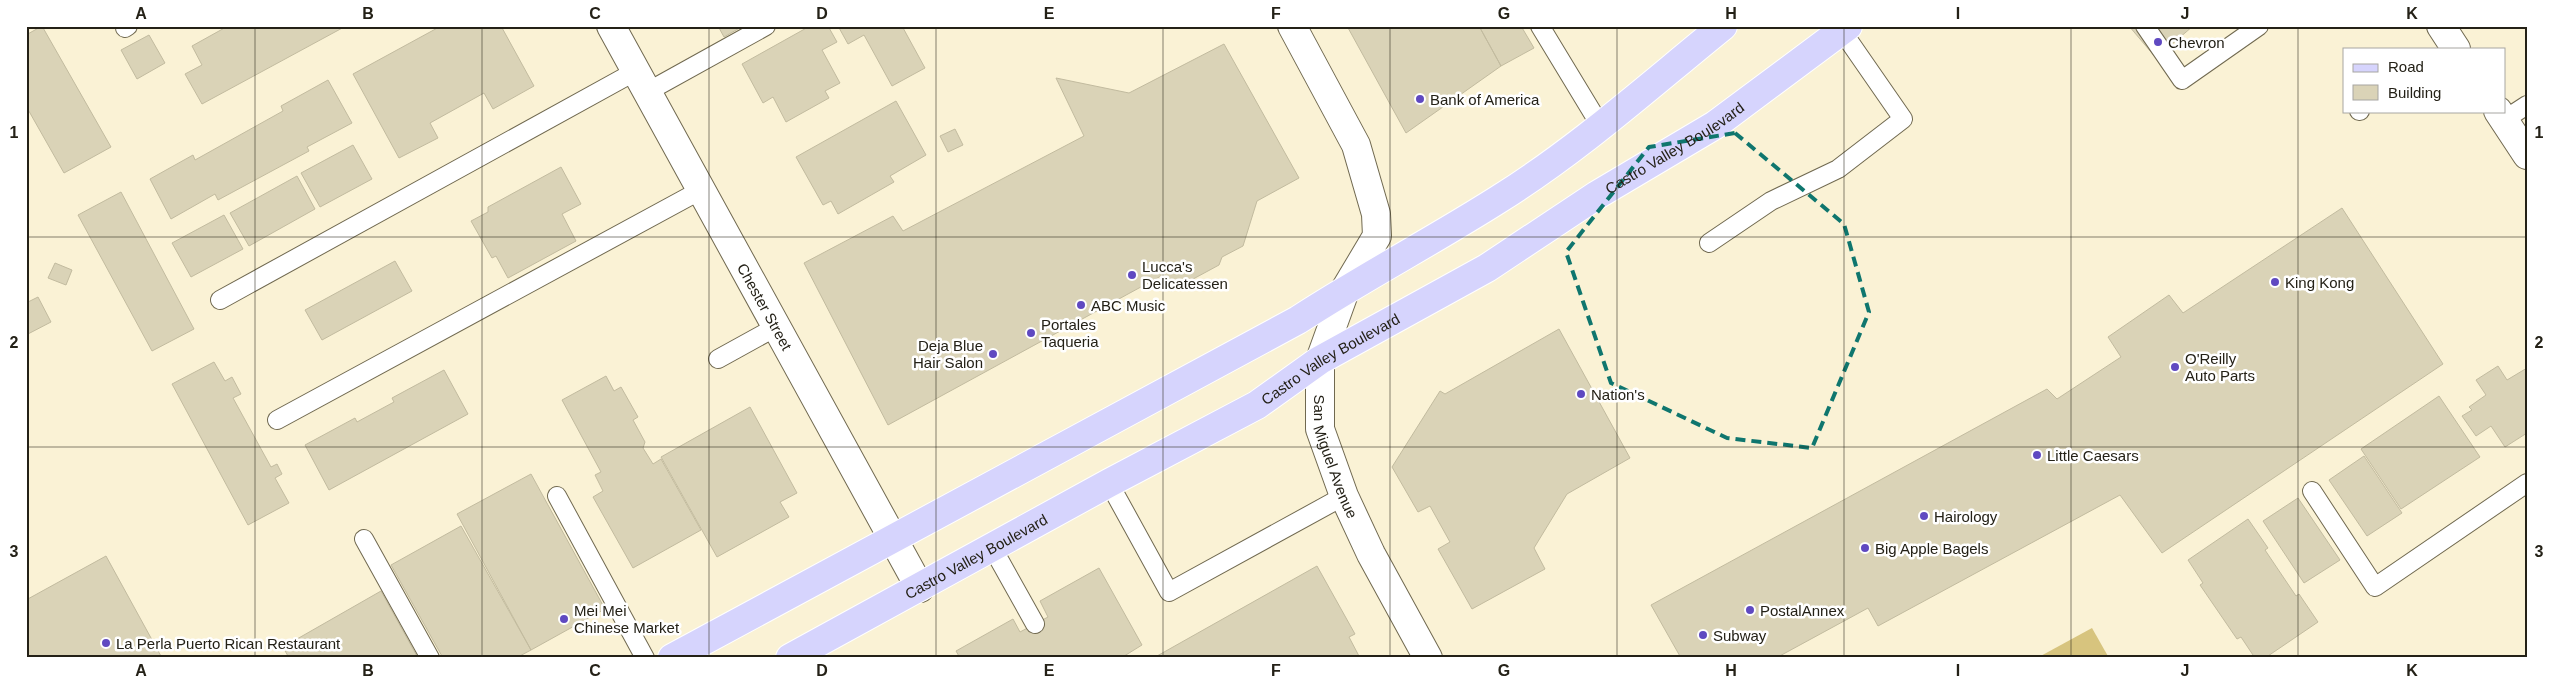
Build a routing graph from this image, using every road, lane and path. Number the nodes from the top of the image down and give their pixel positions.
1 (611, 26) edge
2 (766, 26) edge
3 (1292, 26) edge
4 (1540, 26) edge
5 (2144, 26) edge
6 (2259, 26) edge
7 (1843, 28) edge
8 (1713, 29) edge
9 (641, 82) junction
10 (2527, 105) edge
11 (2501, 116) edge
12 (1600, 125) junction
13 (2527, 155) edge
14 (700, 190) junction
15 (1709, 243) dead end
16 (1346, 288) junction
17 (220, 300) dead end
18 (776, 327) junction
19 (718, 360) dead end
20 (1320, 360) junction
21 (277, 420) dead end
22 (1109, 483) junction
23 (2527, 483) edge
24 (2312, 491) dead end
25 (557, 496) dead end
26 (1344, 496) junction
27 (364, 539) dead end
28 (893, 539) junction
29 (992, 547) junction
30 (920, 588) junction
31 (1035, 624) dead end
32 (430, 658) edge
33 (645, 658) edge
34 (672, 658) edge
35 (790, 658) edge
36 (1428, 658) edge

1 - 9 street, Chester Street
2 - 9 lane
3 - 16 street, San Miguel Avenue
4 - 12 lane
5 - 6 lane
7 - 15 lane
7 - 20 main road, Castro Valley Boulevard
8 - 12 main road
9 - 14 street, Chester Street
9 - 17 lane
10 - 11 lane
11 - 13 street
12 - 16 main road
14 - 18 street, Chester Street
14 - 21 lane
16 - 20 street, San Miguel Avenue
16 - 28 main road
18 - 19 lane
18 - 28 street, Chester Street
20 - 22 main road, Castro Valley Boulevard
20 - 26 street, San Miguel Avenue
22 - 26 lane
22 - 29 main road, Castro Valley Boulevard
23 - 24 lane
25 - 33 lane
26 - 36 street, San Miguel Avenue
27 - 32 lane
28 - 30 street, Chester Street
28 - 34 main road
29 - 30 main road, Castro Valley Boulevard
29 - 31 lane
30 - 35 main road, Castro Valley Boulevard

